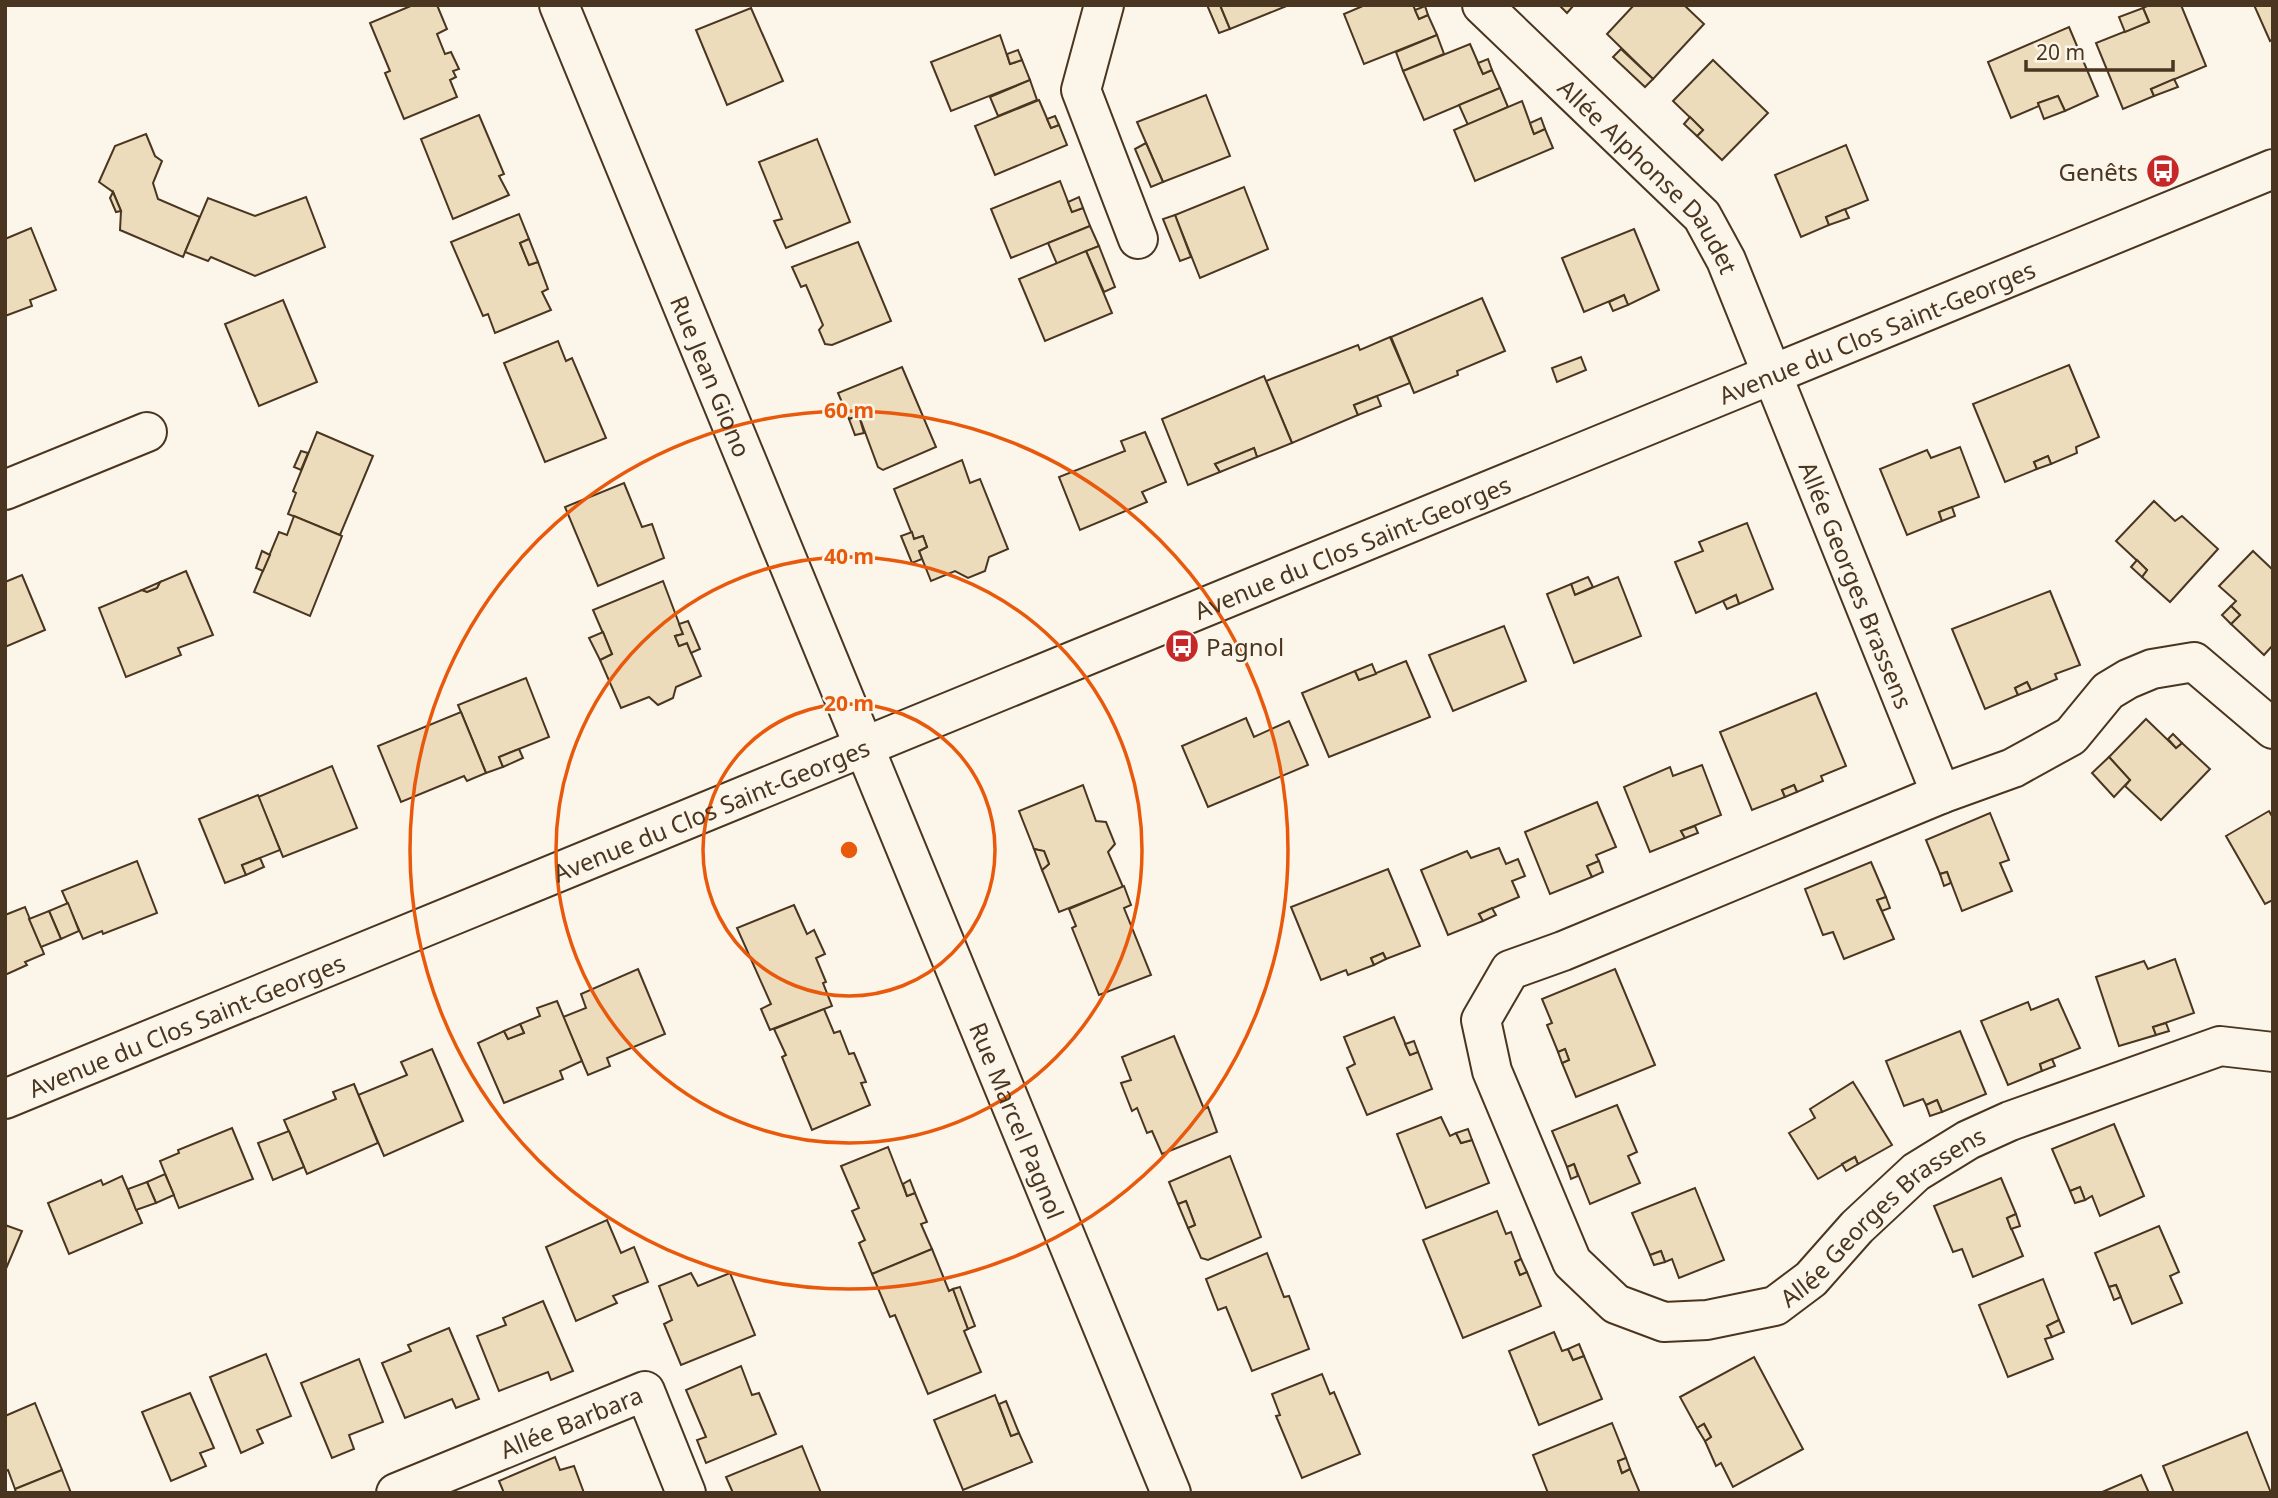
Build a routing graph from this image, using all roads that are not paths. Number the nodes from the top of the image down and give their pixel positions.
1 (559, 5) edge
2 (1104, 5) edge
3 (1482, 5) edge
4 (2273, 169) edge
5 (1138, 239) dead end
6 (1772, 376) junction
7 (147, 432) dead end
8 (5, 490) edge
9 (2273, 729) edge
10 (864, 747) junction
11 (1941, 794) junction
12 (2273, 1052) edge
13 (5, 1099) edge
14 (396, 1493) edge
15 (687, 1493) edge
16 (1171, 1493) edge

1 - 10 street, Rue Jean Giono
2 - 5 street
3 - 6 street, Allée Alphonse Daudet
4 - 6 street, Avenue du Clos Saint-Georges
6 - 10 street, Avenue du Clos Saint-Georges
6 - 11 street, Allée Georges Brassens
7 - 8 street
9 - 11 street, Allée Georges Brassens
10 - 13 street, Avenue du Clos Saint-Georges
10 - 16 street, Rue Marcel Pagnol
11 - 12 street, Allée Georges Brassens
14 - 15 street, Allée Barbara

